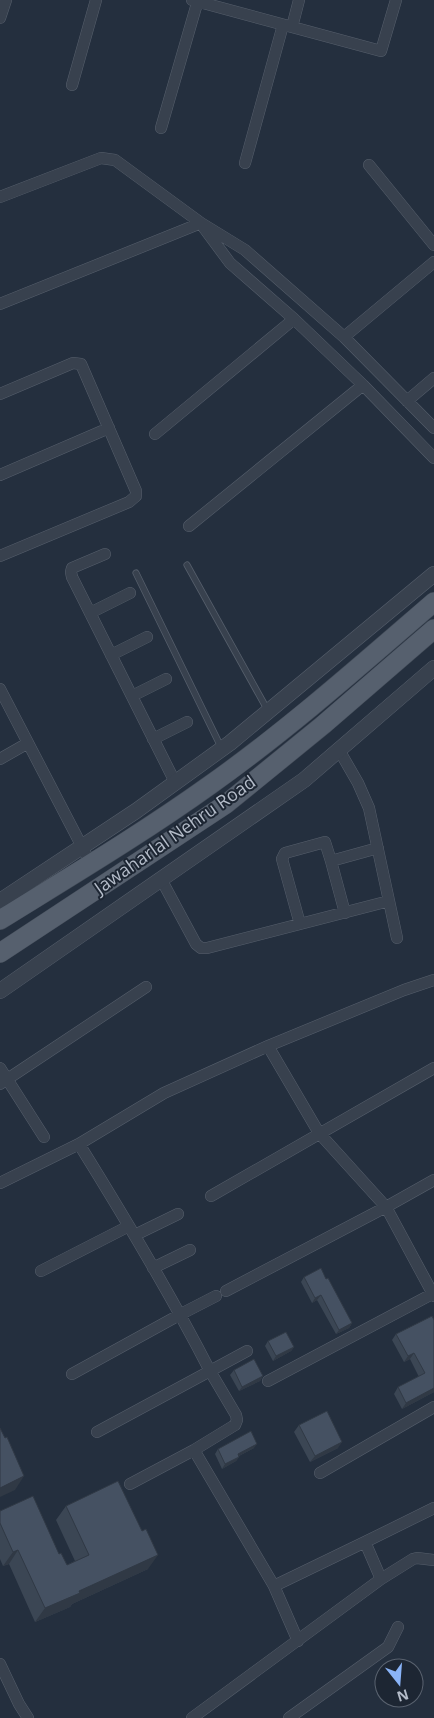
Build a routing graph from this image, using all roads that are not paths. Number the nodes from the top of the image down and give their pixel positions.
1 (6, 0) edge
2 (96, 0) edge
3 (299, 0) edge
4 (396, 0) edge
5 (196, 1) edge
6 (0, 18) edge
7 (288, 26) junction
8 (72, 85) dead end
9 (161, 128) dead end
10 (245, 163) dead end
11 (369, 165) dead end
12 (0, 197) edge
13 (201, 223) junction
14 (434, 245) edge
15 (434, 262) edge
16 (0, 304) edge
17 (294, 319) junction
18 (344, 337) junction
19 (434, 378) edge
20 (363, 385) junction
21 (0, 394) edge
22 (407, 401) junction
23 (109, 428) junction
24 (434, 428) edge
25 (155, 434) dead end
26 (434, 458) edge
27 (0, 475) edge
28 (189, 526) dead end
29 (105, 554) dead end
30 (0, 556) edge
31 (187, 565) dead end
32 (136, 573) dead end
33 (434, 574) edge
34 (130, 593) dead end
35 (434, 602) edge
36 (90, 613) junction
37 (434, 628) edge
38 (147, 637) dead end
39 (111, 655) junction
40 (434, 668) edge
41 (166, 679) dead end
42 (0, 689) edge
43 (132, 696) junction
44 (268, 711) junction
45 (186, 722) dead end
46 (153, 739) junction
47 (28, 743) junction
48 (222, 749) junction
49 (339, 750) junction
50 (0, 759) edge
51 (175, 782) junction
52 (378, 848) junction
53 (87, 855) junction
54 (331, 861) junction
55 (161, 879) junction
56 (0, 901) edge
57 (389, 901) junction
58 (345, 912) junction
59 (0, 920) edge
60 (300, 924) junction
61 (397, 938) dead end
62 (0, 953) edge
63 (434, 980) edge
64 (146, 987) dead end
65 (0, 991) edge
66 (268, 1046) junction
67 (0, 1068) edge
68 (434, 1068) edge
69 (4, 1082) edge
70 (319, 1133) junction
71 (44, 1137) dead end
72 (79, 1144) junction
73 (434, 1180) edge
74 (0, 1183) edge
75 (211, 1196) dead end
76 (386, 1207) junction
77 (178, 1214) dead end
78 (132, 1230) junction
79 (190, 1250) dead end
80 (154, 1268) junction
81 (41, 1271) dead end
82 (434, 1294) edge
83 (181, 1314) junction
84 (247, 1351) dead end
85 (210, 1371) junction
86 (72, 1374) dead end
87 (268, 1381) dead end
88 (434, 1407) edge
89 (97, 1432) dead end
90 (194, 1450) junction
91 (320, 1473) dead end
92 (130, 1484) dead end
93 (434, 1508) edge
94 (365, 1542) junction
95 (434, 1560) edge
96 (381, 1579) junction
97 (274, 1586) junction
98 (398, 1627) dead end
99 (298, 1641) junction
100 (0, 1664) edge
101 (28, 1718) edge
102 (192, 1718) edge
103 (289, 1718) edge

1 - 6 street
2 - 8 street
3 - 7 street
4 - 7 street
5 - 7 street
5 - 9 street
7 - 10 street
11 - 14 street
12 - 13 street
13 - 16 street
13 - 17 street
13 - 18 street
15 - 18 street
17 - 20 street
17 - 25 street
18 - 22 street
19 - 22 street
20 - 26 street
20 - 28 street
21 - 23 street
22 - 24 street
23 - 27 street
23 - 30 street
29 - 36 street
31 - 44 lane
32 - 48 lane
33 - 44 street
34 - 36 street
35 - 53 main road, Jawaharlal Nehru Road
36 - 39 street
37 - 62 main road, Jawaharlal Nehru Road
38 - 39 street
39 - 43 street
40 - 49 street
41 - 43 street
42 - 47 street
43 - 46 street
44 - 48 street
45 - 46 street
46 - 51 street
47 - 50 street
47 - 53 street
48 - 51 street
49 - 52 street
49 - 55 street
51 - 53 street
52 - 54 street
52 - 57 street
53 - 56 street
53 - 59 main road, Jawaharlal Nehru Road
54 - 58 street
54 - 60 street
55 - 60 street
55 - 65 street
57 - 58 street
57 - 61 street
58 - 60 street
63 - 66 street
64 - 69 street
66 - 70 street
66 - 72 street
67 - 69 street
68 - 70 street
69 - 71 street
70 - 75 street
70 - 76 street
72 - 74 street
72 - 78 street
73 - 76 street
76 - 82 street
76 - 83 street
77 - 78 street
78 - 80 street
78 - 81 street
79 - 80 street
80 - 83 street
82 - 87 street
83 - 85 street
83 - 86 street
84 - 85 street
85 - 89 street
85 - 90 street
88 - 91 street
90 - 92 street
90 - 97 street
93 - 94 street
94 - 96 street
94 - 97 street
95 - 96 street
96 - 99 street
97 - 99 street
98 - 103 street
99 - 102 street
100 - 101 street

